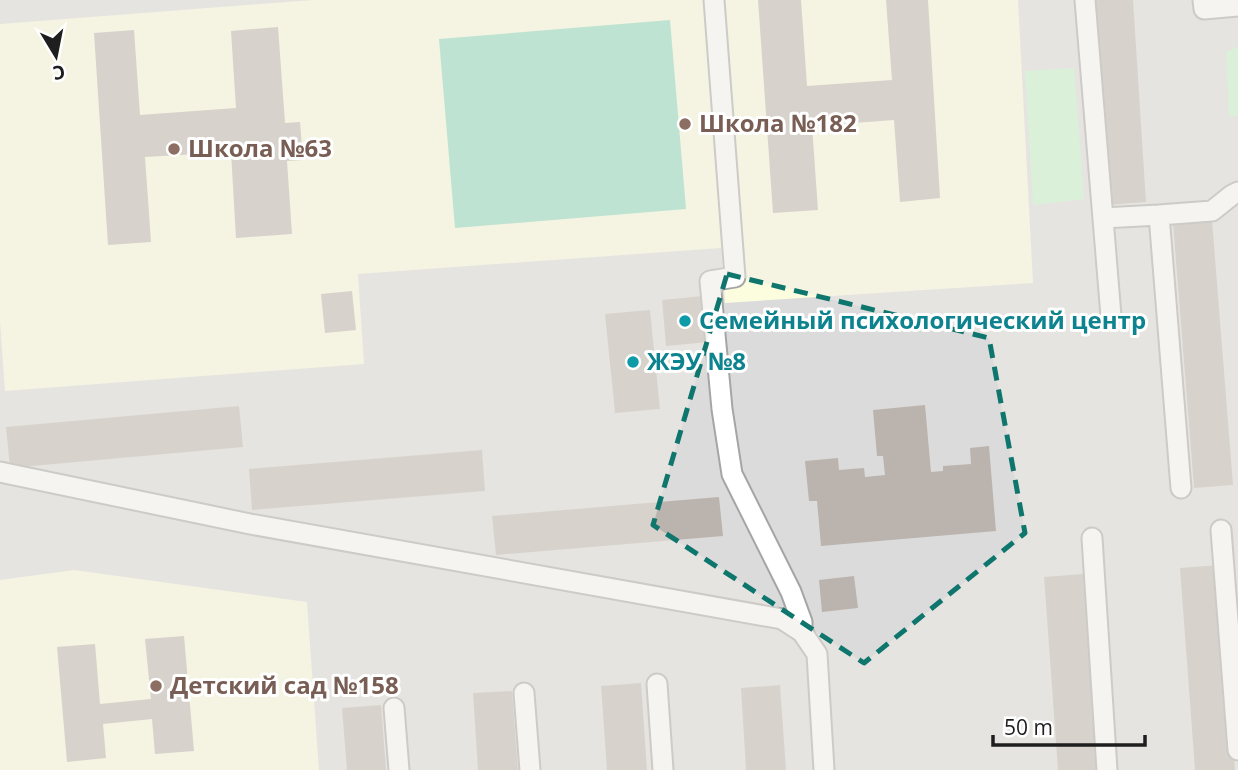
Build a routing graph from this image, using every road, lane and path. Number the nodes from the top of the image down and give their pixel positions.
1 (714, 0) edge
2 (1085, 0) edge
3 (1203, 0) edge
4 (1238, 6) edge
5 (1238, 192) edge
6 (1159, 215) junction
7 (1103, 218) junction
8 (1111, 316) dead end
9 (0, 472) edge
10 (1181, 488) dead end
11 (1221, 530) dead end
12 (1092, 538) dead end
13 (802, 632) junction
14 (657, 684) dead end
15 (524, 693) dead end
16 (394, 708) dead end
17 (1238, 750) edge
18 (399, 770) edge
19 (530, 770) edge
20 (663, 770) edge
21 (824, 770) edge
22 (1107, 770) edge

1 - 13 lane
2 - 7 lane
3 - 4 lane
5 - 6 lane
6 - 7 lane
6 - 10 lane
7 - 8 lane
9 - 13 lane
11 - 17 lane
12 - 22 lane
13 - 21 lane
14 - 20 lane
15 - 19 lane
16 - 18 lane

